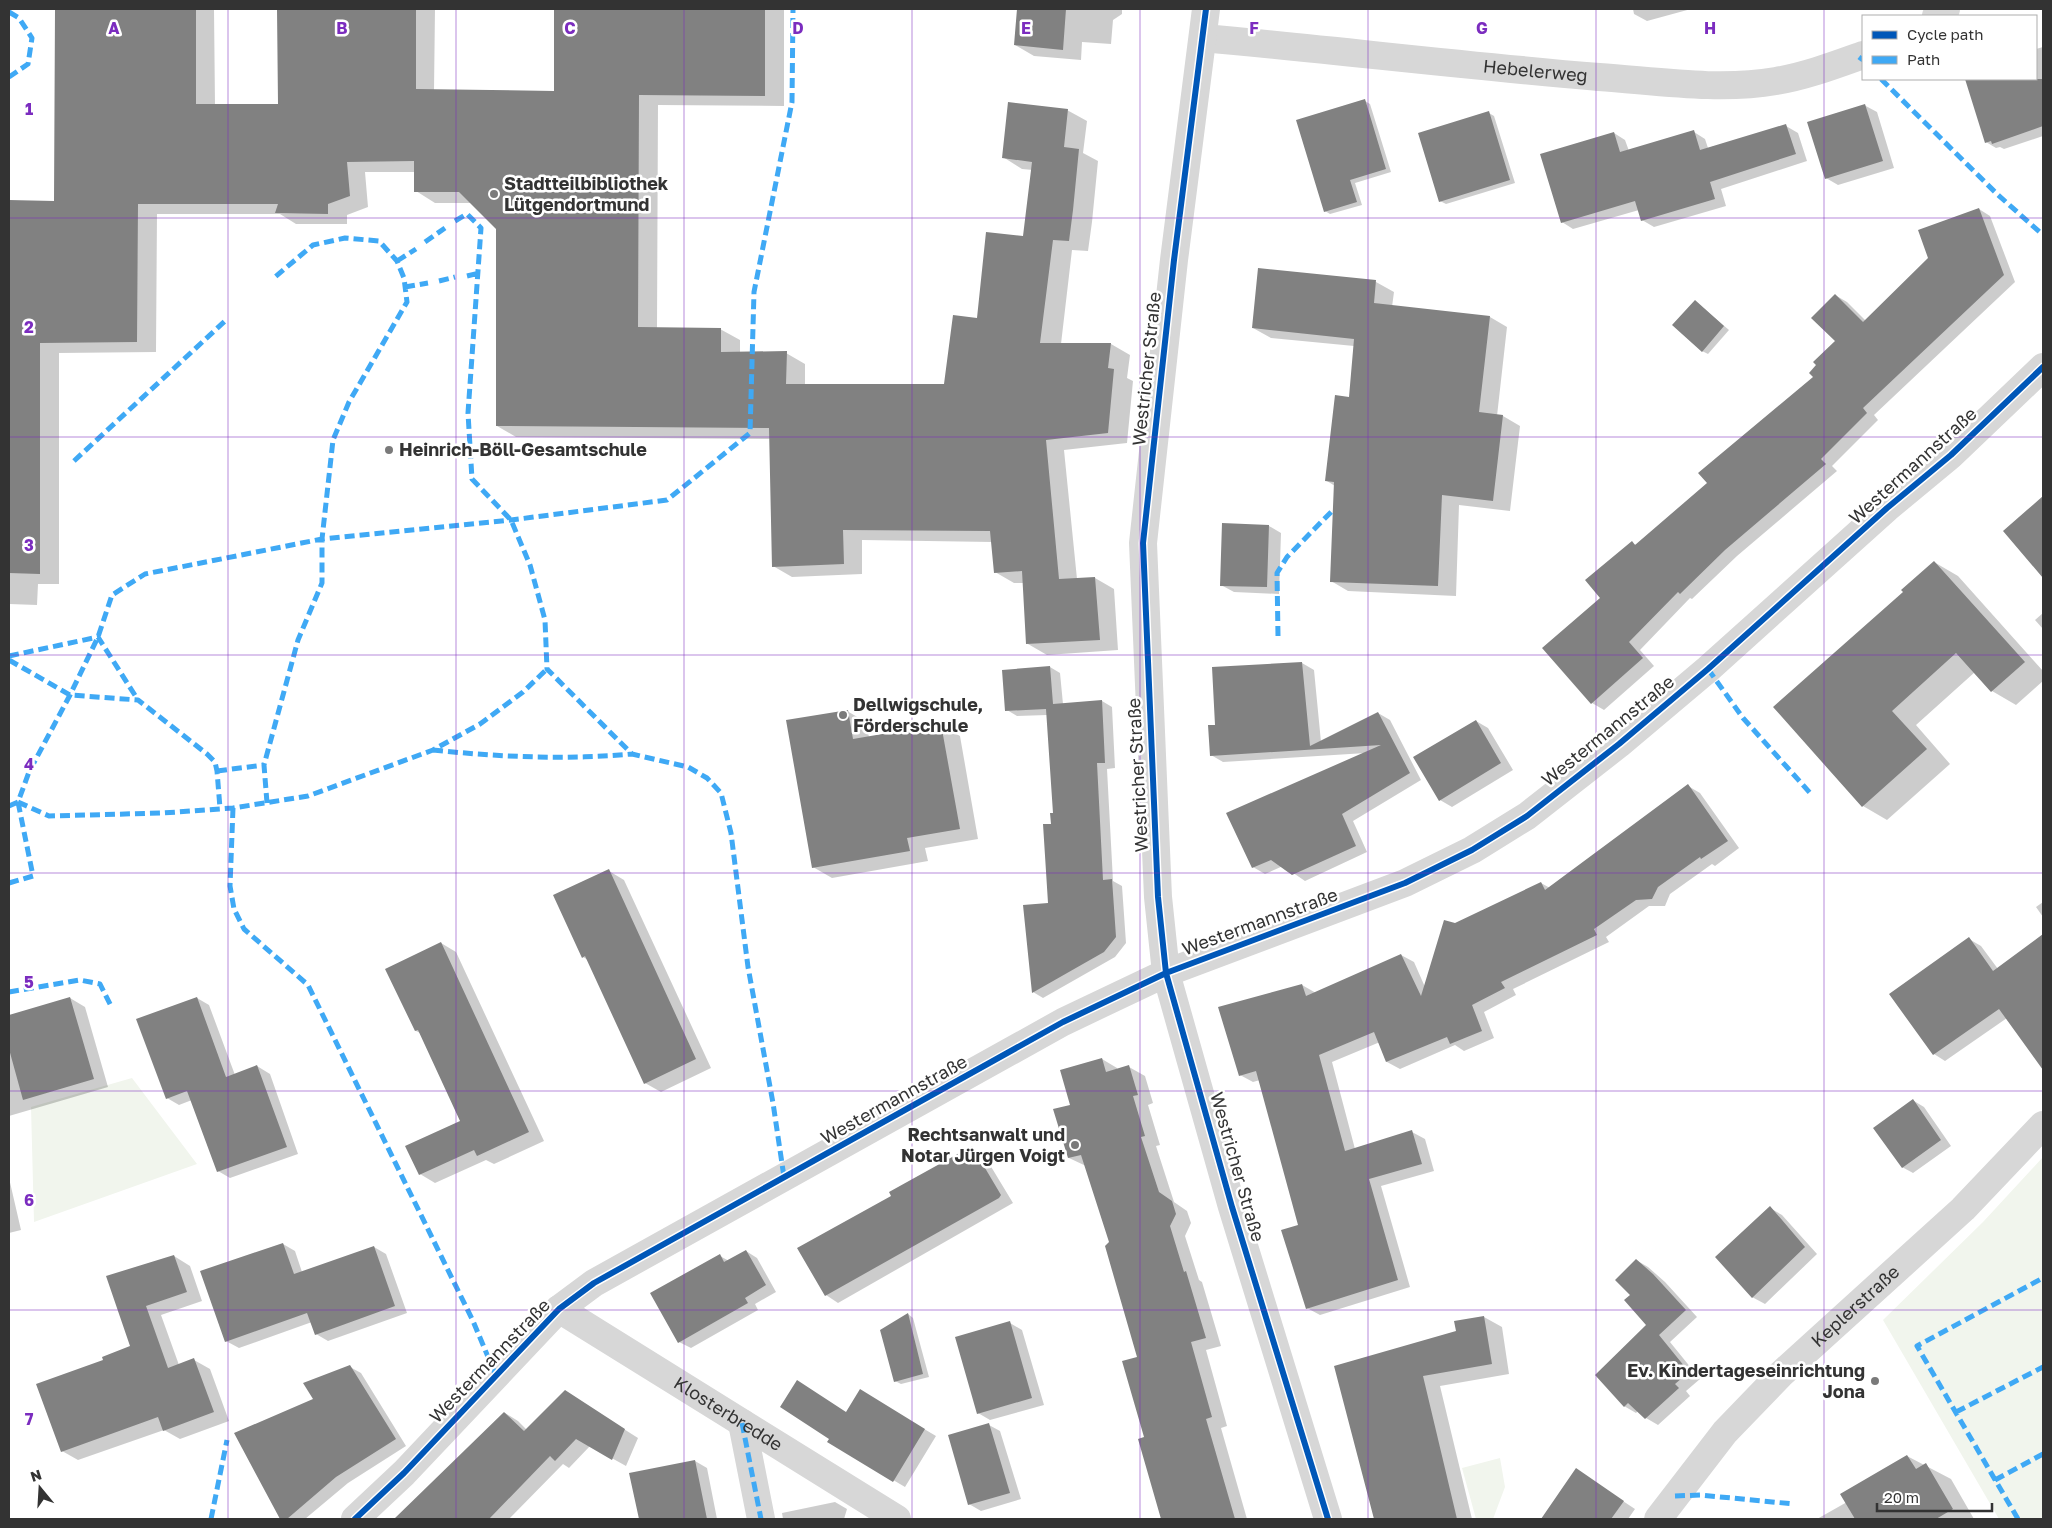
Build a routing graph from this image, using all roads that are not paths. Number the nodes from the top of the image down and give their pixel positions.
1 (1206, 9) edge
2 (1203, 38) junction
3 (1862, 55) edge
4 (2043, 367) edge
5 (1166, 973) junction
6 (2043, 1125) edge
7 (559, 1309) junction
8 (742, 1423) junction
9 (355, 1519) edge
10 (761, 1519) edge
11 (897, 1519) edge
12 (1328, 1519) edge
13 (1658, 1519) edge

1 - 2 street, Westricher Straße
2 - 3 street, Hebelerweg
2 - 5 street, Westricher Straße
4 - 5 street, Westermannstraße
5 - 7 street, Westermannstraße
5 - 12 street, Westricher Straße
6 - 13 street, Keplerstraße
7 - 8 street, Klosterbredde
7 - 9 street, Westermannstraße
8 - 10 street
8 - 11 street, Klosterbredde

